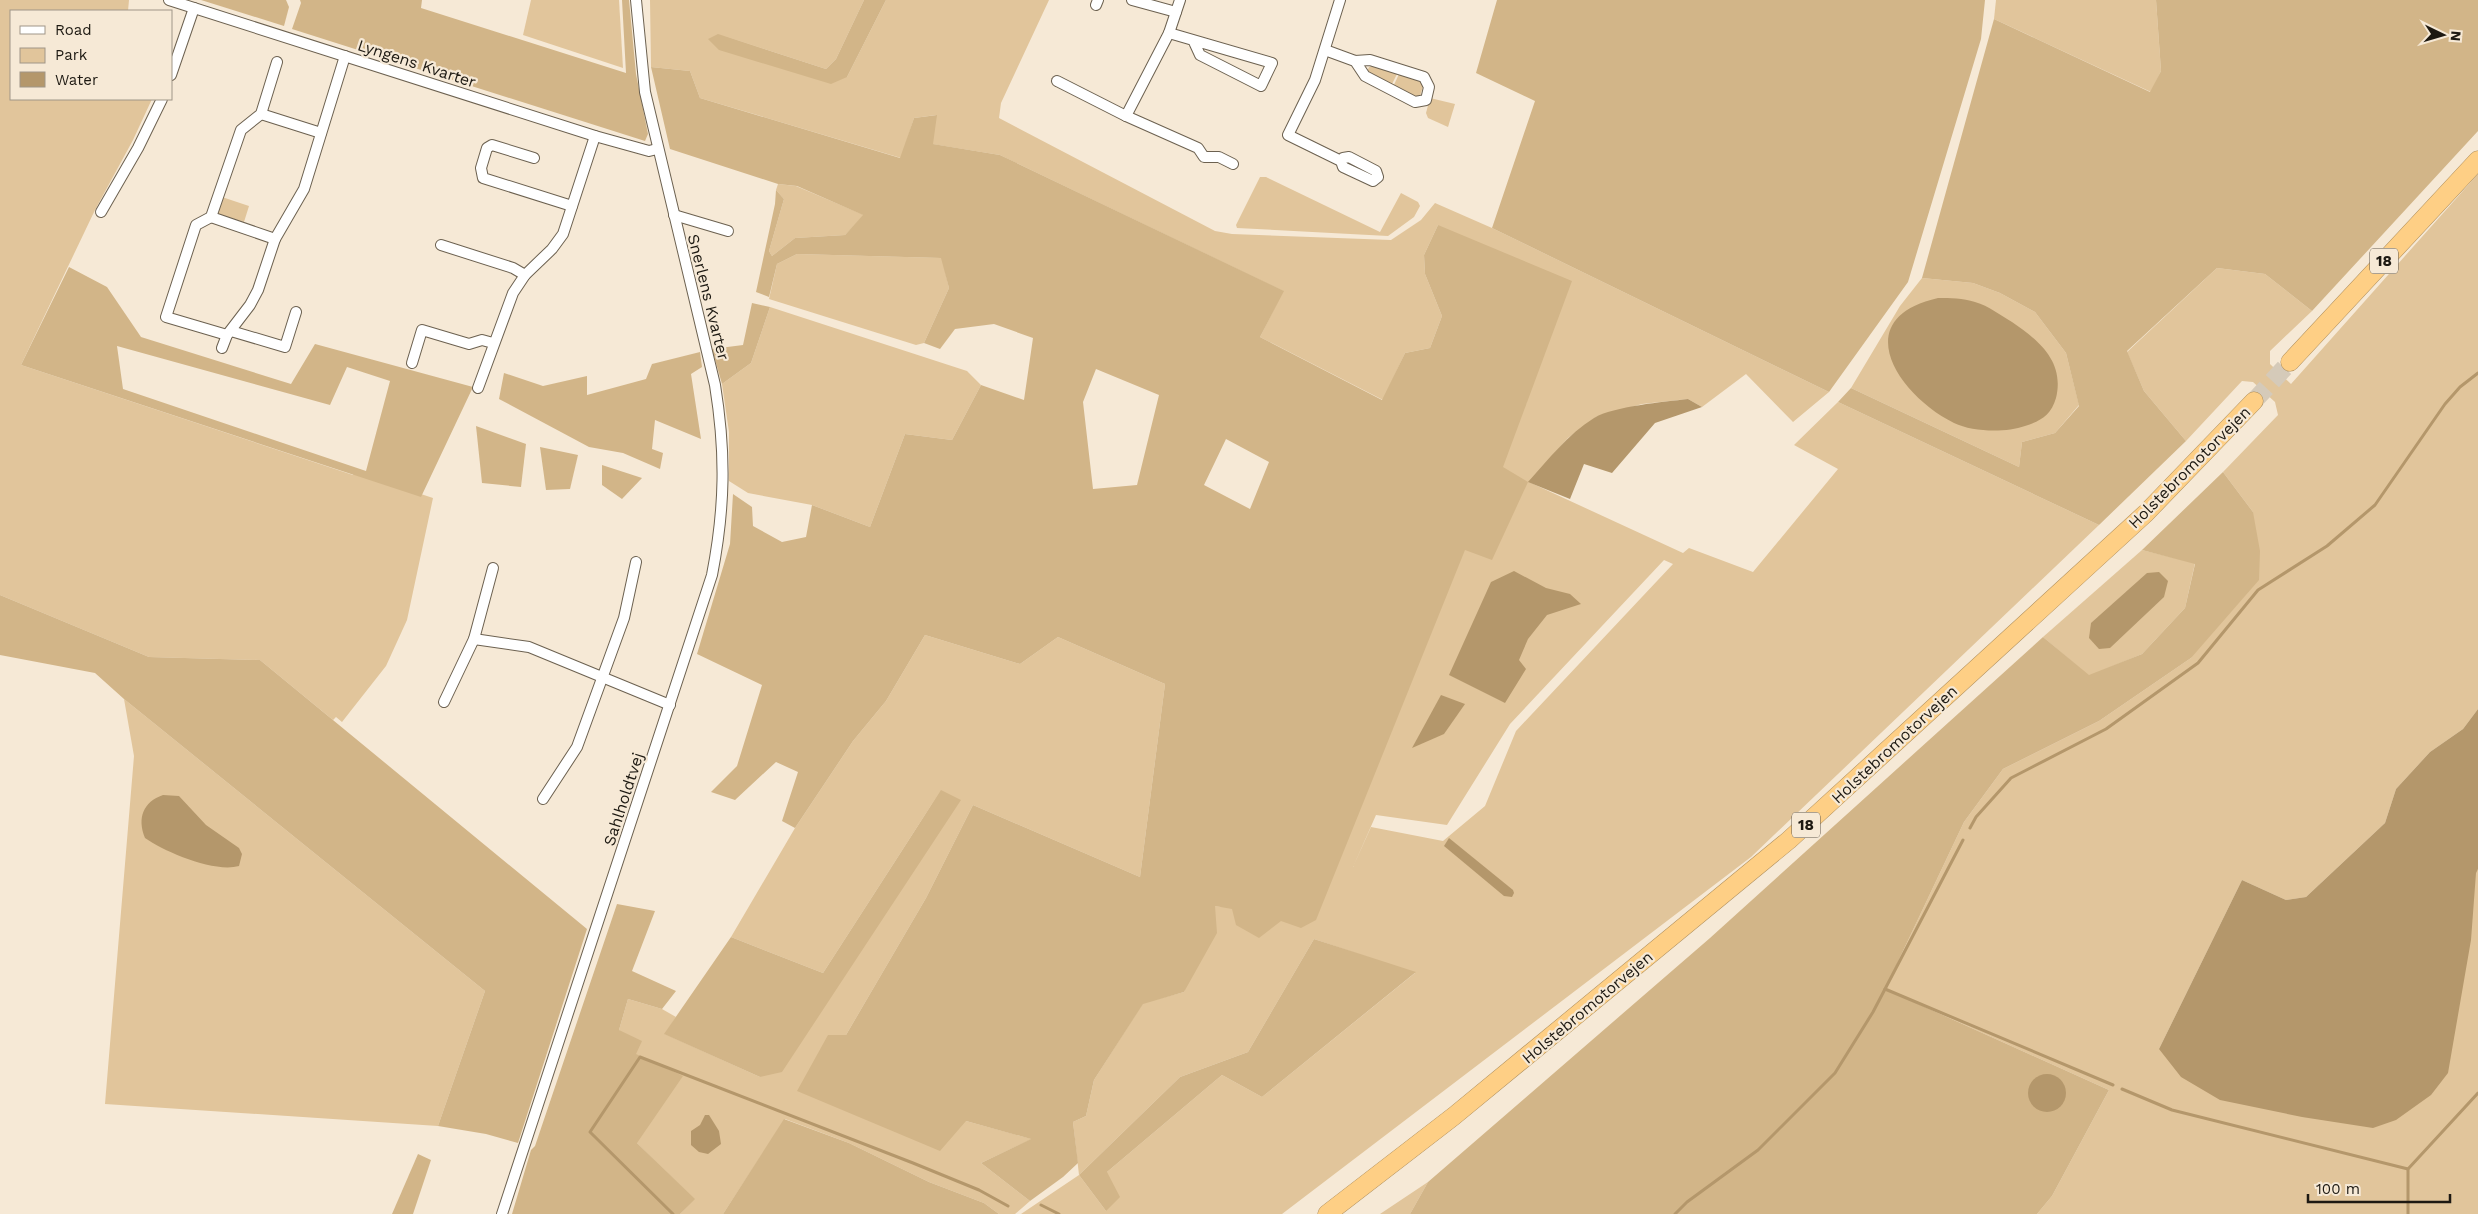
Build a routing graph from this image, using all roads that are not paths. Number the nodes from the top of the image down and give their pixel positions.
1 (169, 0) edge
2 (636, 0) edge
3 (1132, 0) edge
4 (1180, 0) edge
5 (1340, 0) edge
6 (194, 8) junction
7 (1176, 12) junction
8 (1169, 33) junction
9 (1194, 42) junction
10 (1324, 50) junction
11 (345, 56) junction
12 (1355, 61) junction
13 (277, 62) dead end
14 (172, 72) edge
15 (1057, 81) dead end
16 (162, 100) edge
17 (260, 114) junction
18 (1126, 116) junction
19 (322, 133) junction
20 (595, 136) junction
21 (657, 149) junction
22 (534, 158) dead end
23 (2478, 160) edge
24 (1341, 161) dead end
25 (1233, 164) dead end
26 (572, 206) junction
27 (101, 212) dead end
28 (674, 215) junction
29 (211, 217) junction
30 (728, 231) dead end
31 (275, 239) junction
32 (440, 245) dead end
33 (525, 275) junction
34 (296, 312) dead end
35 (229, 333) junction
36 (493, 343) junction
37 (222, 348) dead end
38 (2290, 362) tunnel mouth
39 (412, 363) dead end
40 (715, 385) joint
41 (478, 388) dead end
42 (2254, 401) tunnel mouth
43 (636, 562) dead end
44 (493, 568) dead end
45 (474, 639) junction
46 (602, 677) junction
47 (444, 702) dead end
48 (670, 706) junction
49 (543, 799) dead end
50 (502, 1214) edge
51 (1327, 1214) edge

1 - 6 street, Lyngens Kvarter
2 - 21 street, Snerlens Kvarter
3 - 7 street
4 - 7 street
5 - 10 street
6 - 11 street, Lyngens Kvarter
6 - 14 street
7 - 8 street
8 - 9 street
8 - 18 street
9 - 9 street
10 - 12 street
10 - 24 street
11 - 19 street
11 - 20 street, Lyngens Kvarter
12 - 12 street
13 - 17 street
15 - 18 street
16 - 27 street
17 - 19 street
17 - 29 street
18 - 25 street
19 - 31 street
20 - 21 street, Lyngens Kvarter
20 - 26 street
21 - 28 street, Snerlens Kvarter
22 - 26 street
23 - 38 highway, 18
26 - 33 street
28 - 30 street, Snerlens Kvarter
28 - 40 street, Snerlens Kvarter
29 - 31 street
29 - 35 street
31 - 35 street
32 - 33 street
33 - 36 street
34 - 35 street
35 - 37 street
36 - 39 street
36 - 41 street
40 - 48 street, Sahlholdtvej
42 - 51 highway, Holstebromotorvejen / 18
43 - 46 street
44 - 45 street
45 - 46 street
45 - 47 street
46 - 48 street
46 - 49 street
48 - 50 street, Sahlholdtvej

